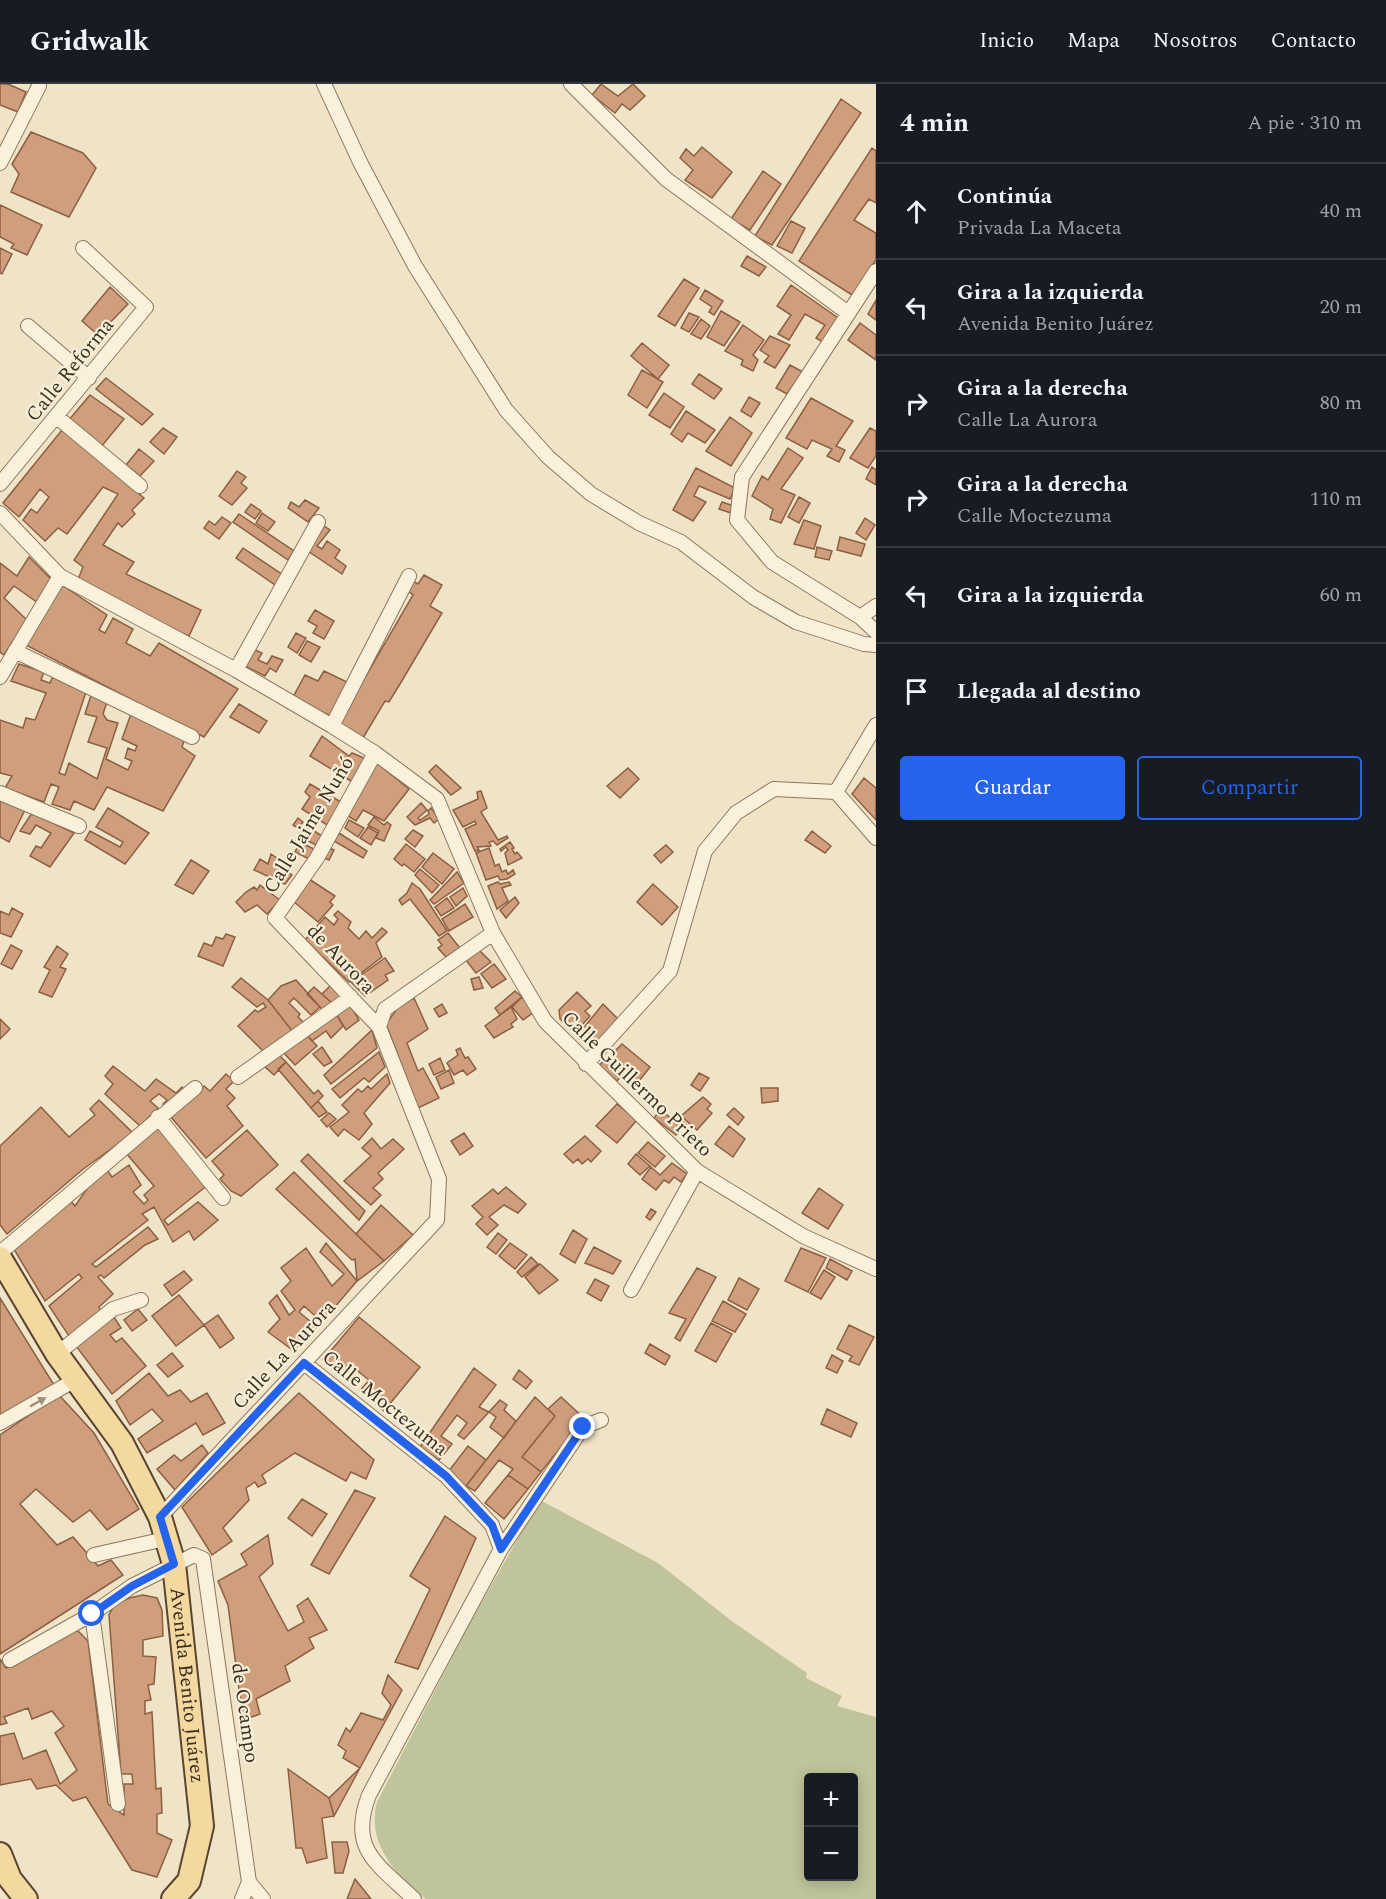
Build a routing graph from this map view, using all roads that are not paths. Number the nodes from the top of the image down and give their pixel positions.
1 (324, 84) edge
2 (571, 84) edge
3 (39, 86) dead end
4 (0, 164) edge
5 (83, 248) dead end
6 (876, 271) edge
7 (848, 313) junction
8 (28, 326) dead end
9 (89, 378) junction
10 (57, 417) junction
11 (0, 484) edge
12 (140, 486) dead end
13 (0, 513) edge
14 (318, 522) dead end
15 (60, 576) junction
16 (409, 576) dead end
17 (876, 606) edge
18 (860, 617) junction
19 (876, 632) edge
20 (876, 645) edge
21 (15, 651) junction
22 (236, 670) junction
23 (0, 677) edge
24 (876, 725) edge
25 (332, 726) junction
26 (192, 737) dead end
27 (375, 753) junction
28 (836, 792) junction
29 (0, 793) edge
30 (79, 826) dead end
31 (876, 838) edge
32 (275, 918) joint
33 (493, 933) junction
34 (351, 997) junction
35 (379, 1027) junction
36 (586, 1064) junction
37 (238, 1077) dead end
38 (195, 1088) dead end
39 (158, 1118) junction
40 (697, 1171) junction
41 (223, 1198) dead end
42 (0, 1253) edge
43 (0, 1258) edge
44 (876, 1269) edge
45 (631, 1290) dead end
46 (141, 1300) dead end
47 (57, 1354) junction
48 (304, 1363) junction
49 (75, 1380) junction
50 (601, 1420) dead end
51 (0, 1423) edge
52 (160, 1517) junction
53 (165, 1539) junction
54 (501, 1549) junction
55 (94, 1555) dead end
56 (174, 1564) junction
57 (92, 1614) junction
58 (10, 1660) dead end
59 (118, 1804) dead end
60 (0, 1854) edge
61 (249, 1882) junction
62 (26, 1899) edge
63 (173, 1899) edge
64 (242, 1899) edge
65 (263, 1899) edge
66 (414, 1899) edge

1 - 20 street
2 - 7 street
3 - 4 street
5 - 9 street, Calle Reforma
6 - 7 street
7 - 18 street
8 - 9 street
9 - 10 street, Calle Reforma
10 - 11 street, Calle Reforma
10 - 12 street
13 - 15 street, Calle Guillermo Prieto
14 - 22 street
15 - 21 street
15 - 22 street, Calle Guillermo Prieto
16 - 25 street
17 - 18 street
18 - 19 street
21 - 23 street
21 - 26 street
22 - 25 street, Calle Guillermo Prieto
24 - 28 street
25 - 27 street, Calle Guillermo Prieto
27 - 32 street, Calle Jaime Nuñó
27 - 33 street, Calle Guillermo Prieto
28 - 31 street
28 - 36 street
29 - 30 street
32 - 34 street, de Aurora
33 - 35 street
33 - 36 street, Calle Guillermo Prieto
34 - 35 street, de Aurora
34 - 37 street
35 - 48 street, Calle La Aurora
36 - 40 street, Calle Guillermo Prieto
38 - 39 street
39 - 41 street
39 - 42 street
40 - 44 street, Calle Guillermo Prieto
40 - 45 street
43 - 47 main road, Avenida Benito Juárez
46 - 47 street
47 - 49 main road, Avenida Benito Juárez
48 - 52 street, Calle La Aurora
48 - 54 street, Calle Moctezuma
51 -> 49 street
49 - 52 main road, Avenida Benito Juárez
50 - 54 street
52 - 53 main road, Avenida Benito Juárez
53 - 55 street
53 - 56 main road, Avenida Benito Juárez
54 - 66 street
56 - 57 street
56 - 61 street, de Ocampo
56 - 63 main road, Avenida Benito Juárez
57 - 58 street
57 - 59 street
60 - 62 main road
61 - 64 street
61 - 65 street

